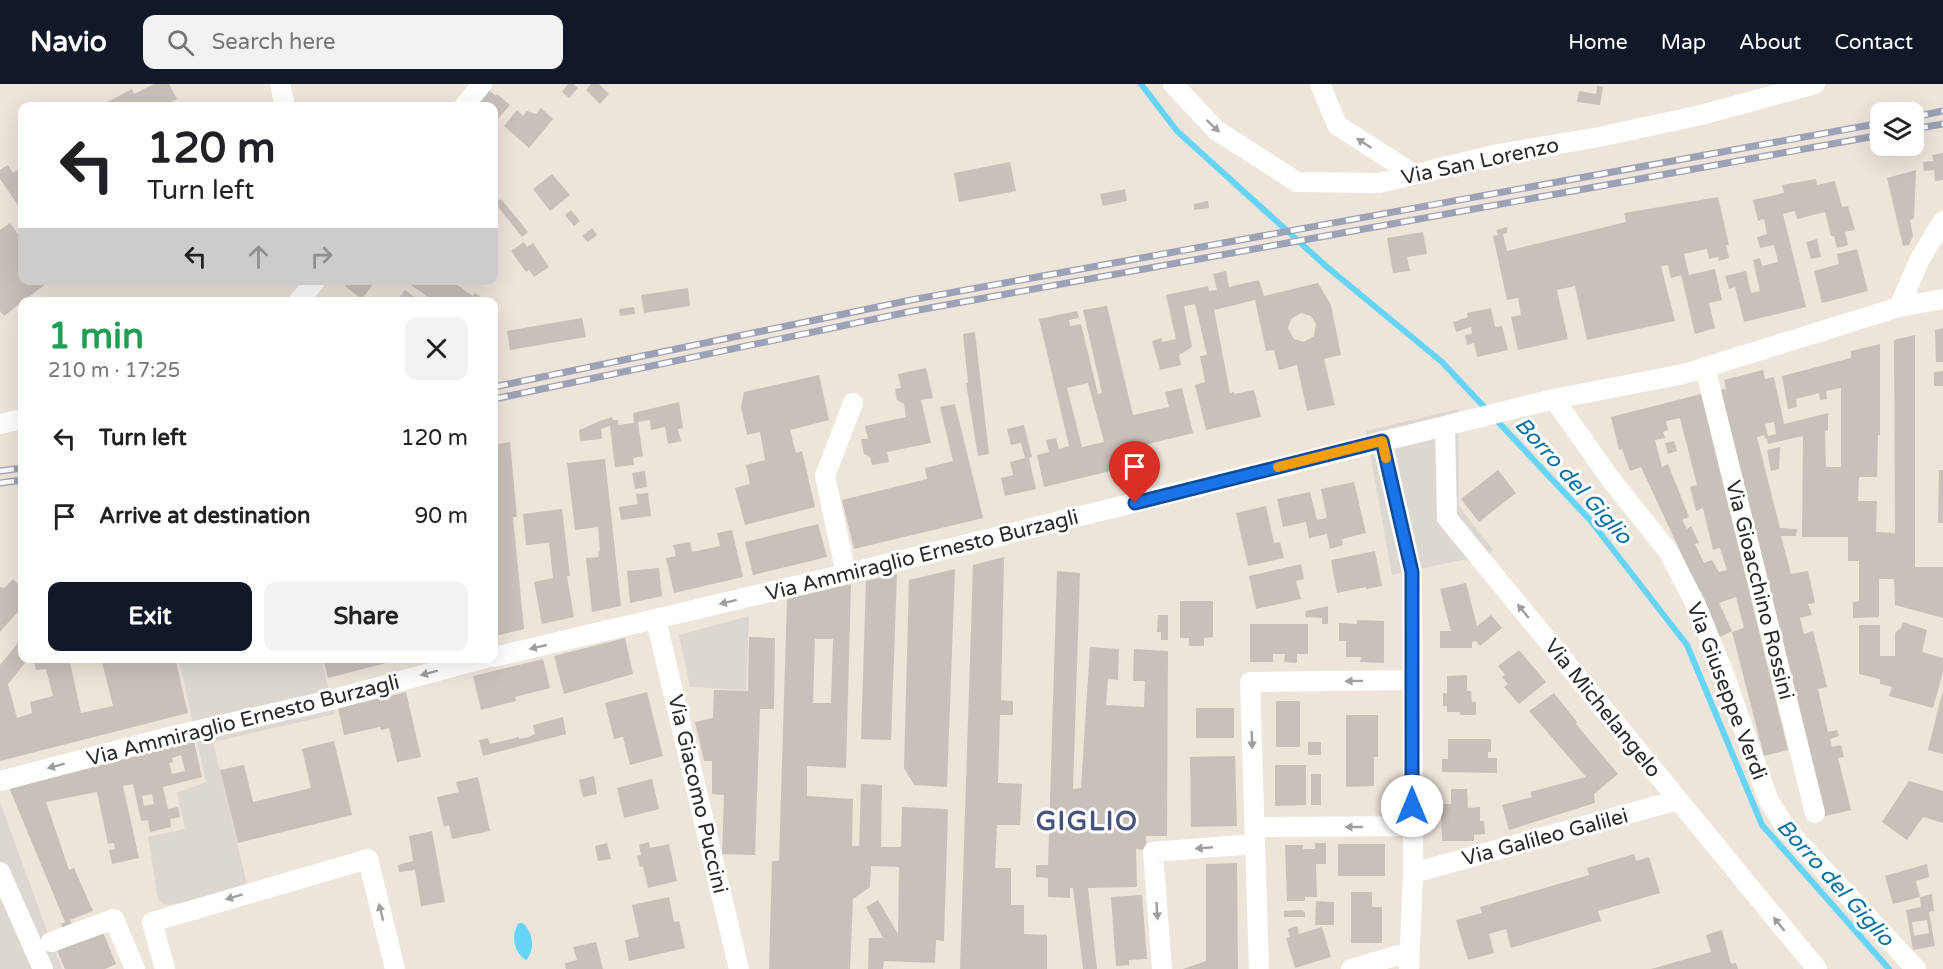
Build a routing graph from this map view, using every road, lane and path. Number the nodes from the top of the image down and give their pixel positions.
1 (280, 84) edge
2 (482, 84) edge
3 (1173, 84) edge
4 (1320, 84) edge
5 (1815, 84) edge
6 (284, 102) edge
7 (467, 102) edge
8 (1413, 174) junction
9 (1943, 221) edge
10 (313, 285) edge
11 (303, 297) edge
12 (1943, 299) edge
13 (1899, 307) junction
14 (1705, 367) junction
15 (1554, 399) junction
16 (853, 403) dead end
17 (18, 420) edge
18 (0, 424) edge
19 (1452, 425) junction
20 (1382, 441) junction
21 (846, 574) junction
22 (656, 620) junction
23 (498, 656) edge
24 (467, 663) edge
25 (1412, 680) junction
26 (0, 780) edge
27 (1678, 800) junction
28 (1815, 813) dead end
29 (1412, 826) junction
30 (1255, 836) junction
31 (0, 872) edge
32 (1413, 873) junction
33 (51, 942) dead end
34 (1409, 960) edge
35 (43, 969) edge
36 (135, 969) edge
37 (165, 969) edge
38 (395, 969) edge
39 (739, 969) edge
40 (1162, 969) edge
41 (1259, 969) edge
42 (1351, 969) edge
43 (1817, 969) edge
44 (1916, 969) edge

1 - 6 street
2 - 7 street
3 -> 8 street, Via San Lorenzo
8 -> 4 street
5 - 8 street, Via San Lorenzo
9 - 13 street
10 - 11 street
12 - 13 street, Via Ammiraglio Ernesto Burzagli
13 - 14 street, Via Ammiraglio Ernesto Burzagli
14 - 15 street, Via Ammiraglio Ernesto Burzagli
14 - 28 street, Via Gioacchino Rossini
15 - 19 street, Via Ammiraglio Ernesto Burzagli
15 - 44 street, Via Giuseppe Verdi
16 - 21 street
17 - 18 street
19 - 20 street, Via Ammiraglio Ernesto Burzagli
27 -> 19 street, Via Michelangelo
20 - 21 street, Via Ammiraglio Ernesto Burzagli
20 - 25 street
21 -> 22 street, Via Ammiraglio Ernesto Burzagli
22 -> 23 street, Via Ammiraglio Ernesto Burzagli
22 - 39 street, Via Giacomo Puccini
24 -> 26 street, Via Ammiraglio Ernesto Burzagli
25 - 29 street
25 -> 30 street
27 - 32 street, Via Galileo Galilei
43 -> 27 street, Via Michelangelo
29 -> 30 street
29 - 32 street
30 -> 40 street
30 - 41 street
31 - 35 street
32 - 34 street
33 - 36 street
34 - 42 street
38 -> 37 street

